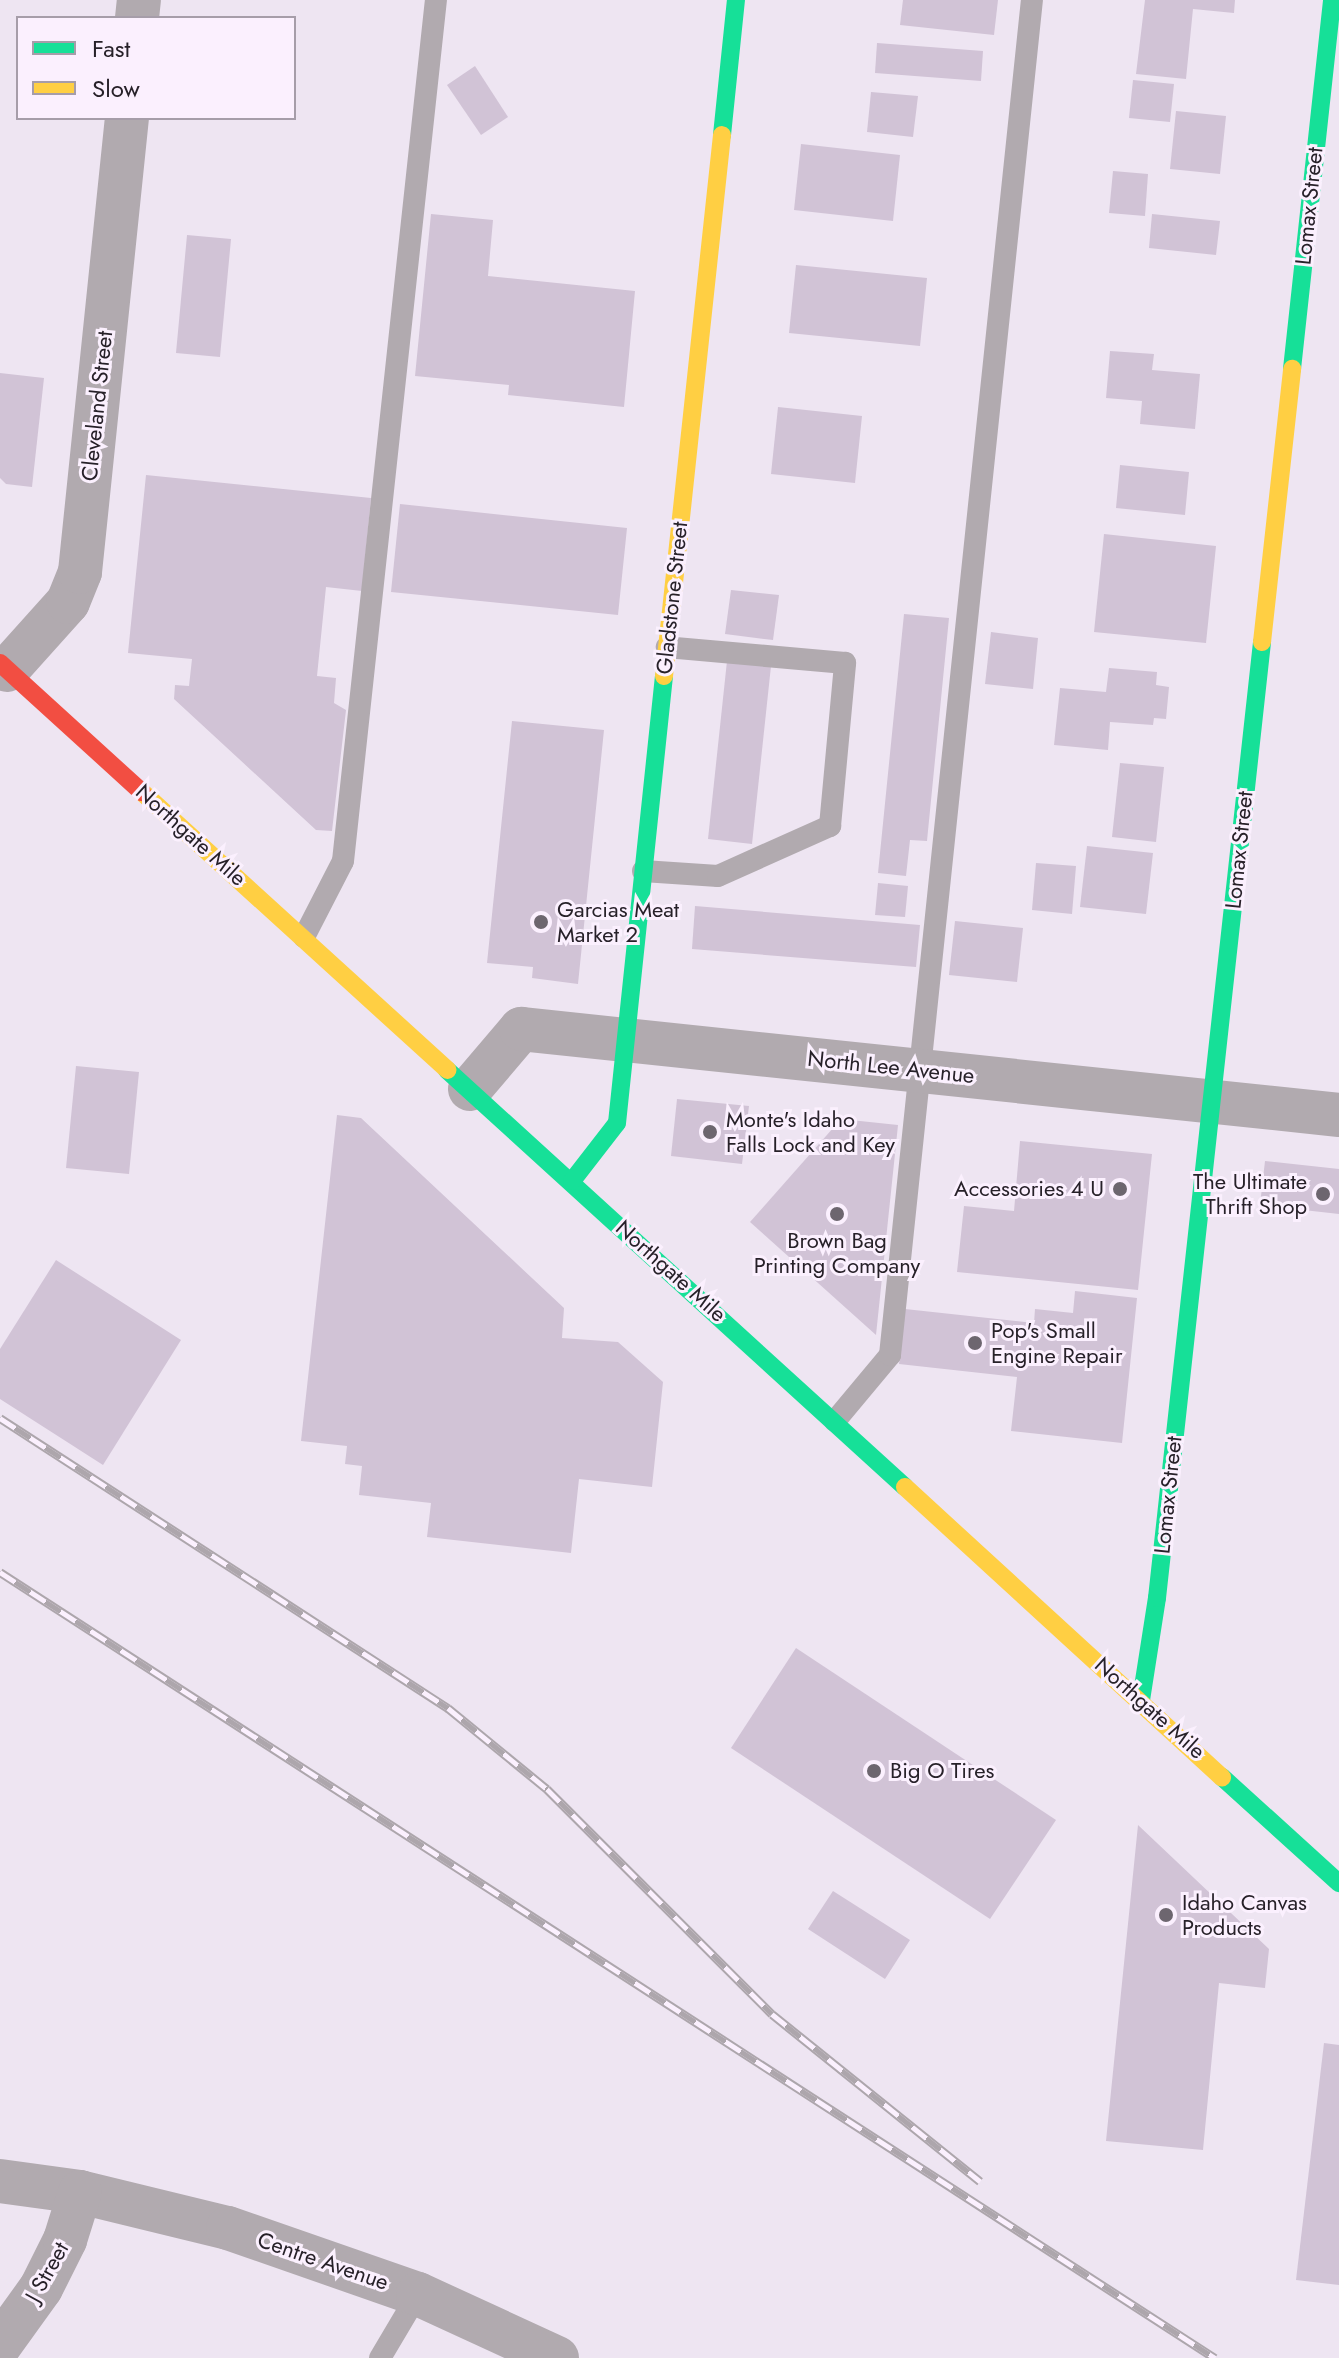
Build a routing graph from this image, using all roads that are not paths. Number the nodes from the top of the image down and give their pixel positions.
1 (436, 0) edge
2 (736, 0) edge
3 (1032, 0) edge
4 (1332, 0) edge
5 (127, 120) edge
6 (667, 647) junction
7 (4, 666) edge
8 (643, 871) junction
9 (304, 937) junction
10 (625, 1039) junction
11 (920, 1070) junction
12 (470, 1089) junction
13 (1211, 1103) junction
14 (1339, 1115) edge
15 (572, 1181) junction
16 (835, 1421) junction
17 (1141, 1700) junction
18 (1339, 1883) edge
19 (0, 2181) edge
20 (80, 2192) junction
21 (418, 2294) junction
22 (0, 2345) edge
23 (380, 2358) edge
24 (557, 2358) edge

1 - 9 lane
2 - 6 main road, Gladstone Street
3 - 11 lane
4 - 13 main road, Lomax Street
5 - 7 street, Cleveland Street
6 - 8 main road, Gladstone Street
6 - 8 lane
7 - 9 main road, Northgate Mile
8 - 10 main road, Gladstone Street
9 - 12 main road, Northgate Mile
10 - 11 street, North Lee Avenue
10 - 12 street, North Lee Avenue
10 - 15 main road, Gladstone Street
11 - 13 street, North Lee Avenue
11 - 16 lane
12 - 15 main road, Northgate Mile
13 - 14 street, North Lee Avenue
13 - 17 main road, Lomax Street
15 - 16 main road, Northgate Mile
16 - 17 main road, Northgate Mile
17 - 18 main road, Northgate Mile
19 - 20 street, Centre Avenue
20 - 21 street, Centre Avenue
20 - 22 street, J Street
21 - 23 lane
21 - 24 street, Centre Avenue

